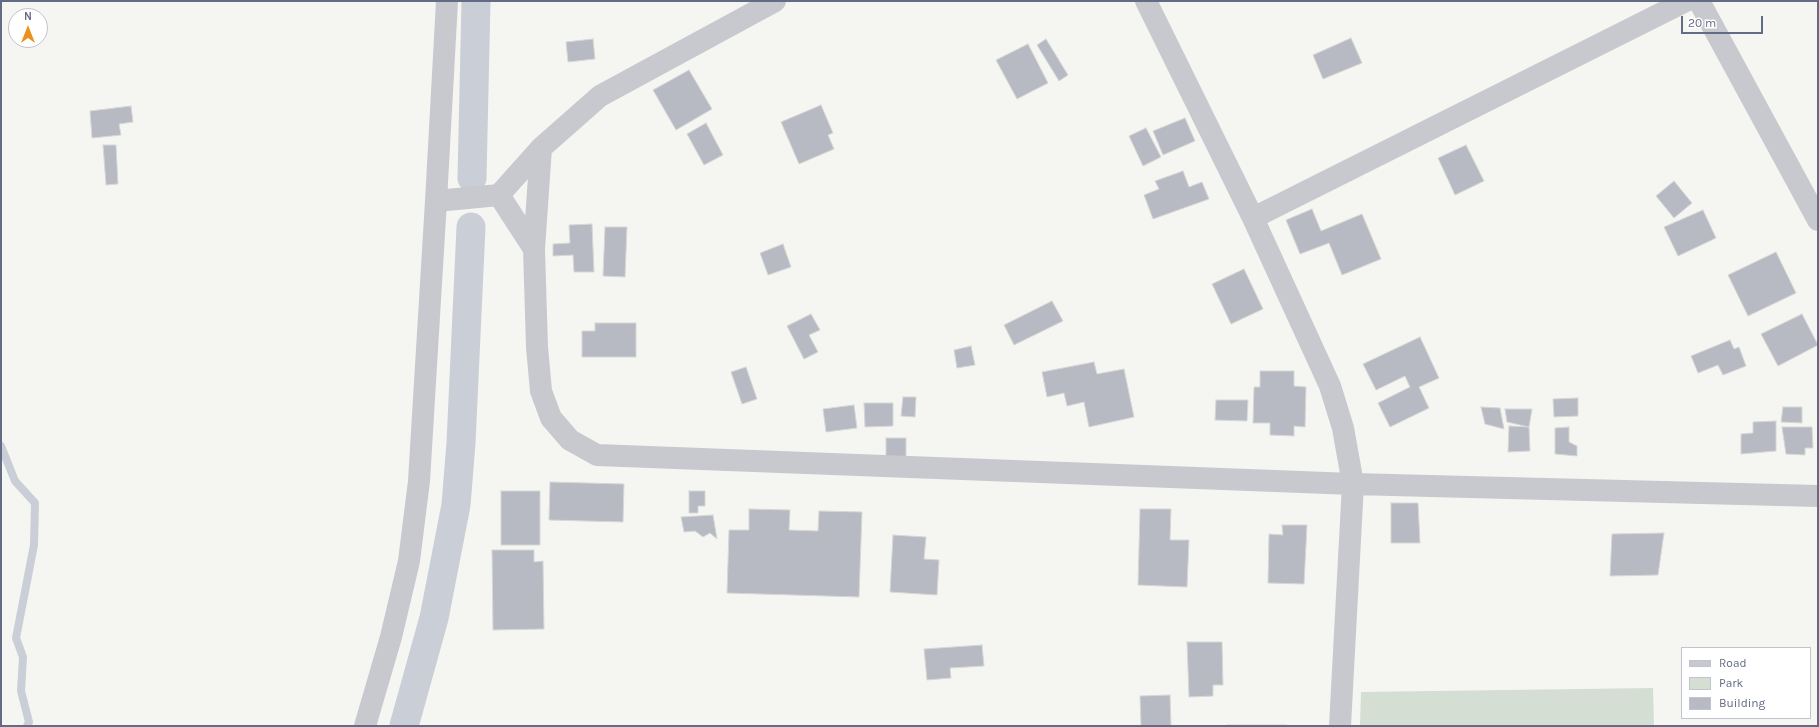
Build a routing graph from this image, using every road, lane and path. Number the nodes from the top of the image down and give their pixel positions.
1 (447, 1) edge
2 (775, 1) edge
3 (1146, 1) edge
4 (1686, 1) edge
5 (1699, 1) edge
6 (541, 148) junction
7 (499, 195) junction
8 (436, 201) junction
9 (1252, 218) junction
10 (1818, 220) edge
11 (534, 249) junction
12 (1353, 484) junction
13 (1818, 496) edge
14 (365, 726) edge
15 (1340, 726) edge

1 - 8 street
2 - 6 street
3 - 9 street
4 - 9 street
5 - 10 street
6 - 7 street
6 - 11 street
7 - 8 street
7 - 11 street
8 - 14 street
9 - 12 street
11 - 12 street
12 - 13 street
12 - 15 street

